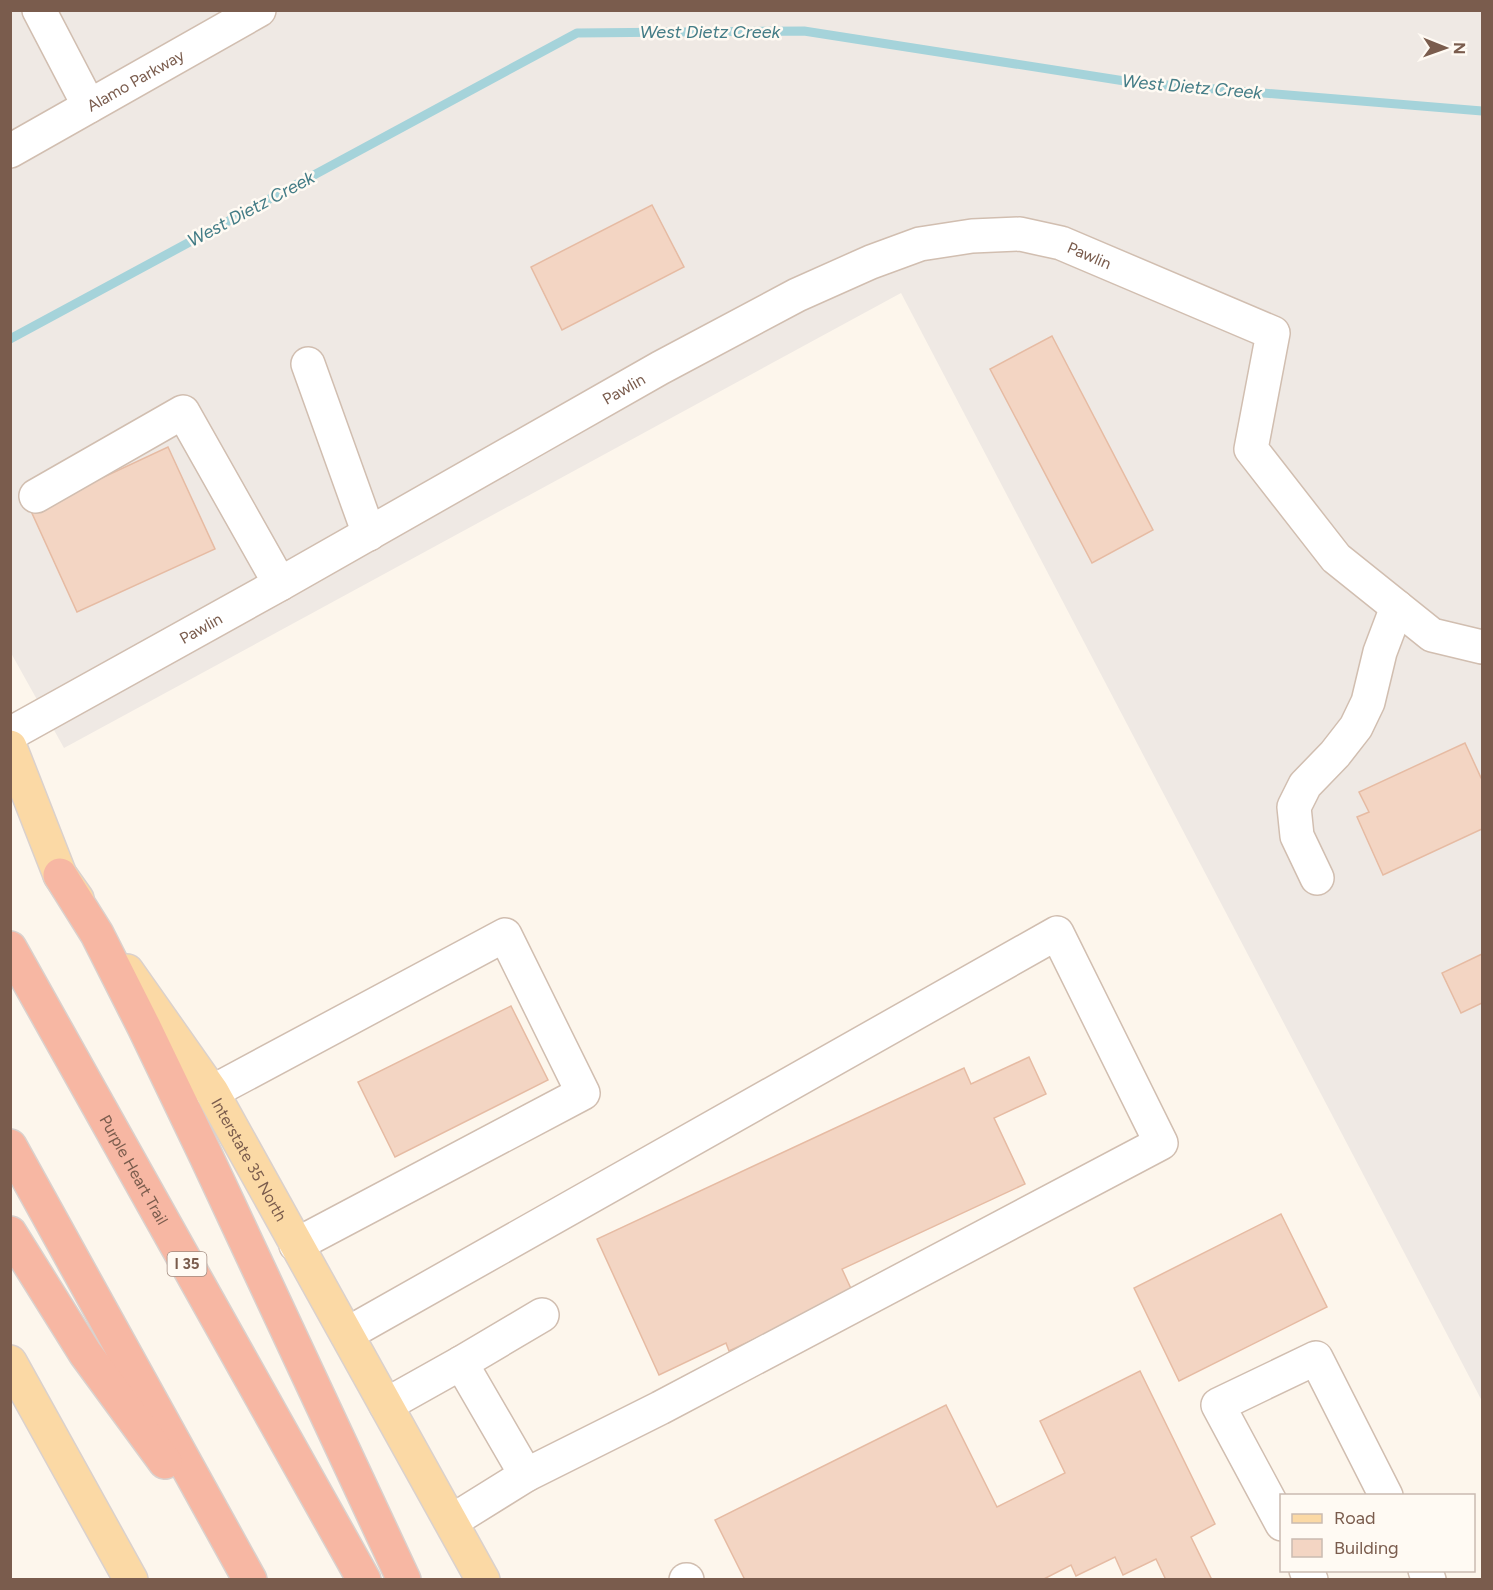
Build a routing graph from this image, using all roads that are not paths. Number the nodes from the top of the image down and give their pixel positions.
1 (39, 10) edge
2 (259, 10) edge
3 (89, 106) junction
4 (10, 151) edge
5 (308, 364) dead end
6 (36, 495) dead end
7 (369, 534) junction
8 (280, 584) junction
9 (1397, 607) junction
10 (1482, 647) edge
11 (10, 734) edge
12 (10, 747) edge
13 (60, 875) junction
14 (1317, 878) dead end
15 (10, 948) edge
16 (212, 1092) junction
17 (10, 1146) edge
18 (10, 1233) edge
19 (296, 1245) junction
20 (542, 1315) dead end
21 (347, 1334) junction
22 (10, 1362) edge
23 (461, 1362) junction
24 (386, 1405) junction
25 (526, 1475) junction
26 (1385, 1494) edge
27 (452, 1521) junction
28 (1280, 1522) edge
29 (247, 1574) edge
30 (131, 1580) edge
31 (364, 1580) edge
32 (404, 1580) edge
33 (483, 1580) edge

1 - 3 street
2 - 3 street, Alamo Parkway
3 - 4 street, Alamo Parkway
5 - 7 street
6 - 8 street
7 - 8 street, Pawlin
7 - 9 street, Pawlin
8 - 11 street, Pawlin
9 - 10 street
9 - 14 street
12 - 13 main road, Interstate 35 North
13 - 16 main road, Interstate 35 North
13 - 32 highway
15 - 31 highway, Purple Heart Trail / I 35
16 - 19 main road, Interstate 35 North
16 - 19 street
17 - 29 highway
18 - 29 highway
19 - 21 main road, Interstate 35 North
20 - 23 street
21 - 24 main road, Interstate 35 North
21 - 25 street
22 - 30 main road
23 - 24 street
23 - 25 street
24 - 27 main road, Interstate 35 North
25 - 27 street
26 - 28 street
27 - 33 main road, Interstate 35 North

